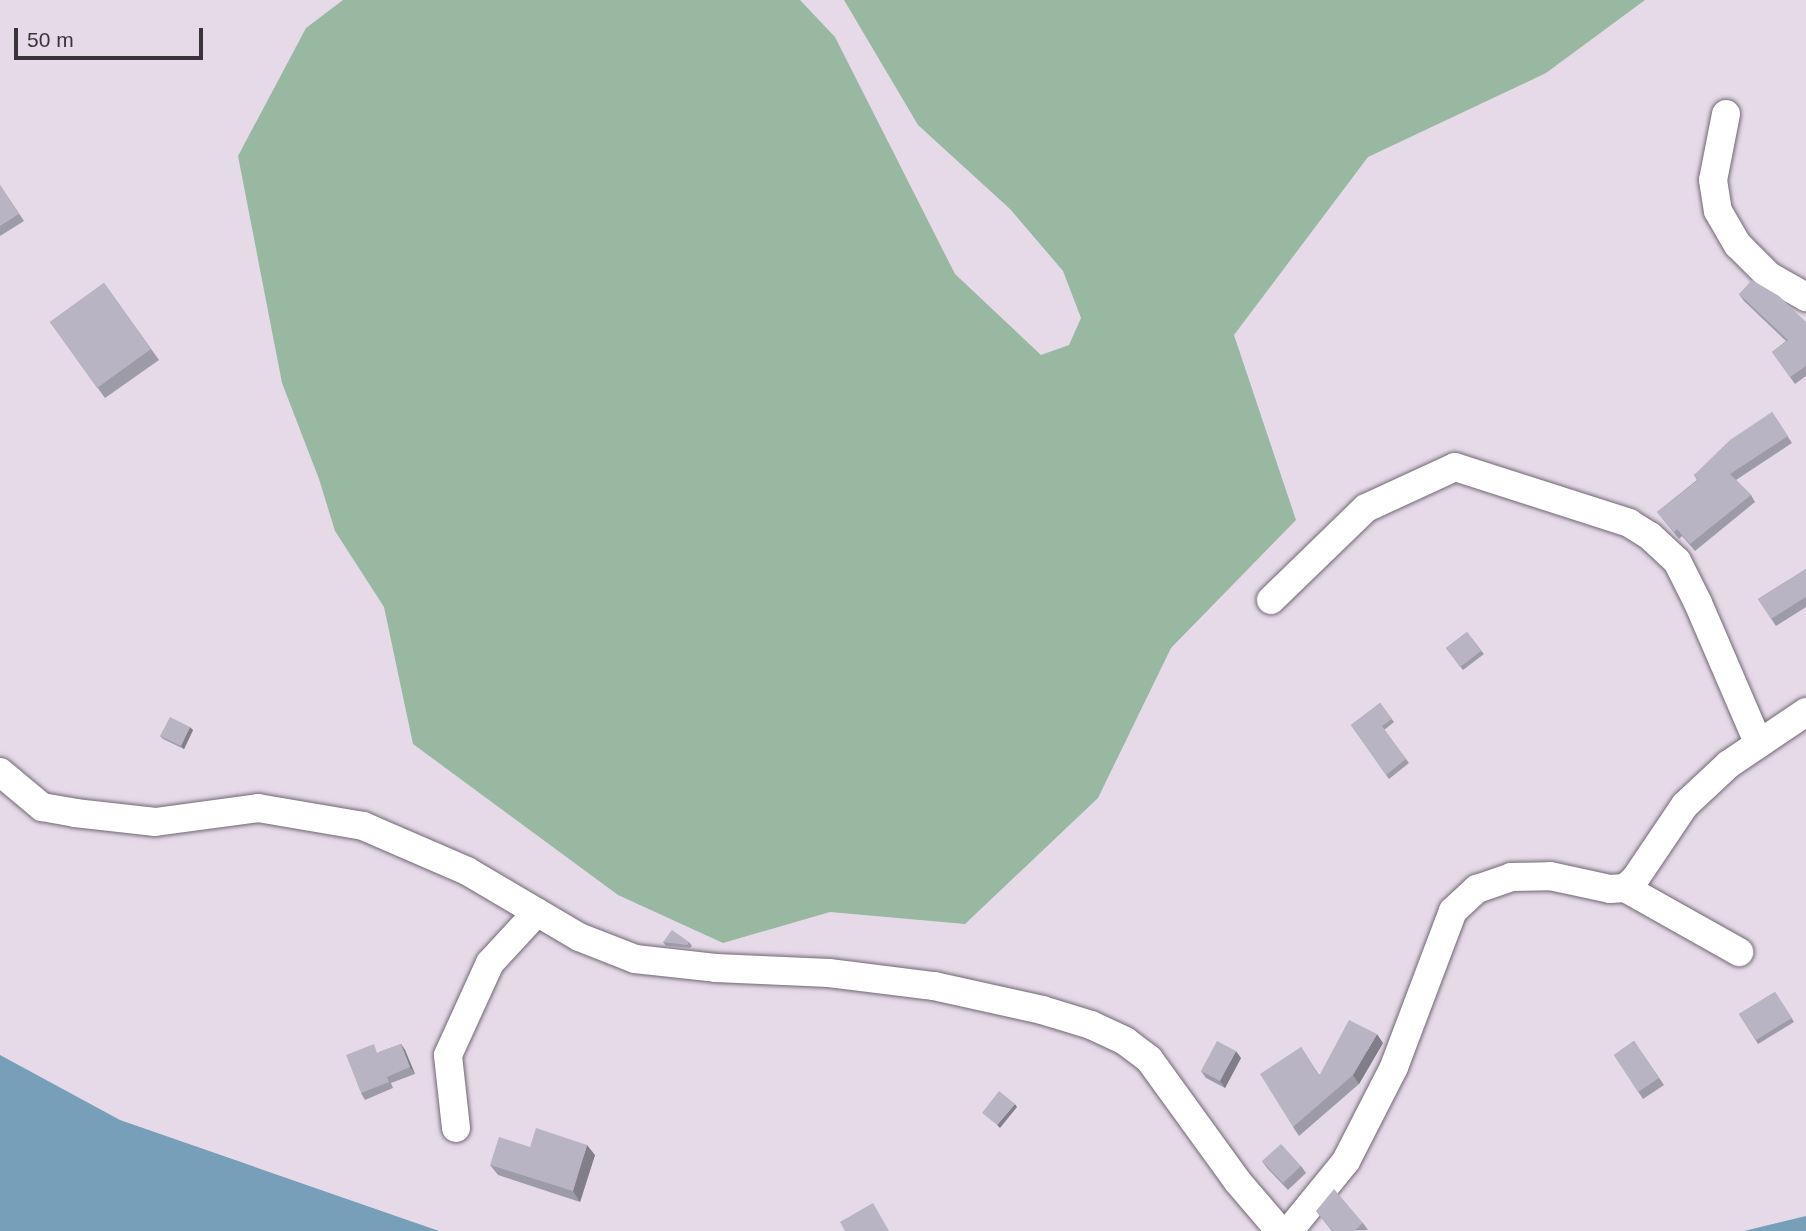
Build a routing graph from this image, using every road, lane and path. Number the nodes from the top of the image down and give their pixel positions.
1 (1726, 114) dead end
2 (1806, 297) edge
3 (1271, 600) dead end
4 (1806, 712) edge
5 (1758, 742) junction
6 (0, 772) edge
7 (1625, 888) junction
8 (537, 912) junction
9 (1739, 952) dead end
10 (456, 1128) dead end
11 (1280, 1231) edge
12 (1289, 1231) edge

1 - 2 street
3 - 5 street
4 - 5 street
5 - 7 street
6 - 8 street
7 - 9 street
7 - 12 street
8 - 10 street
8 - 11 street

